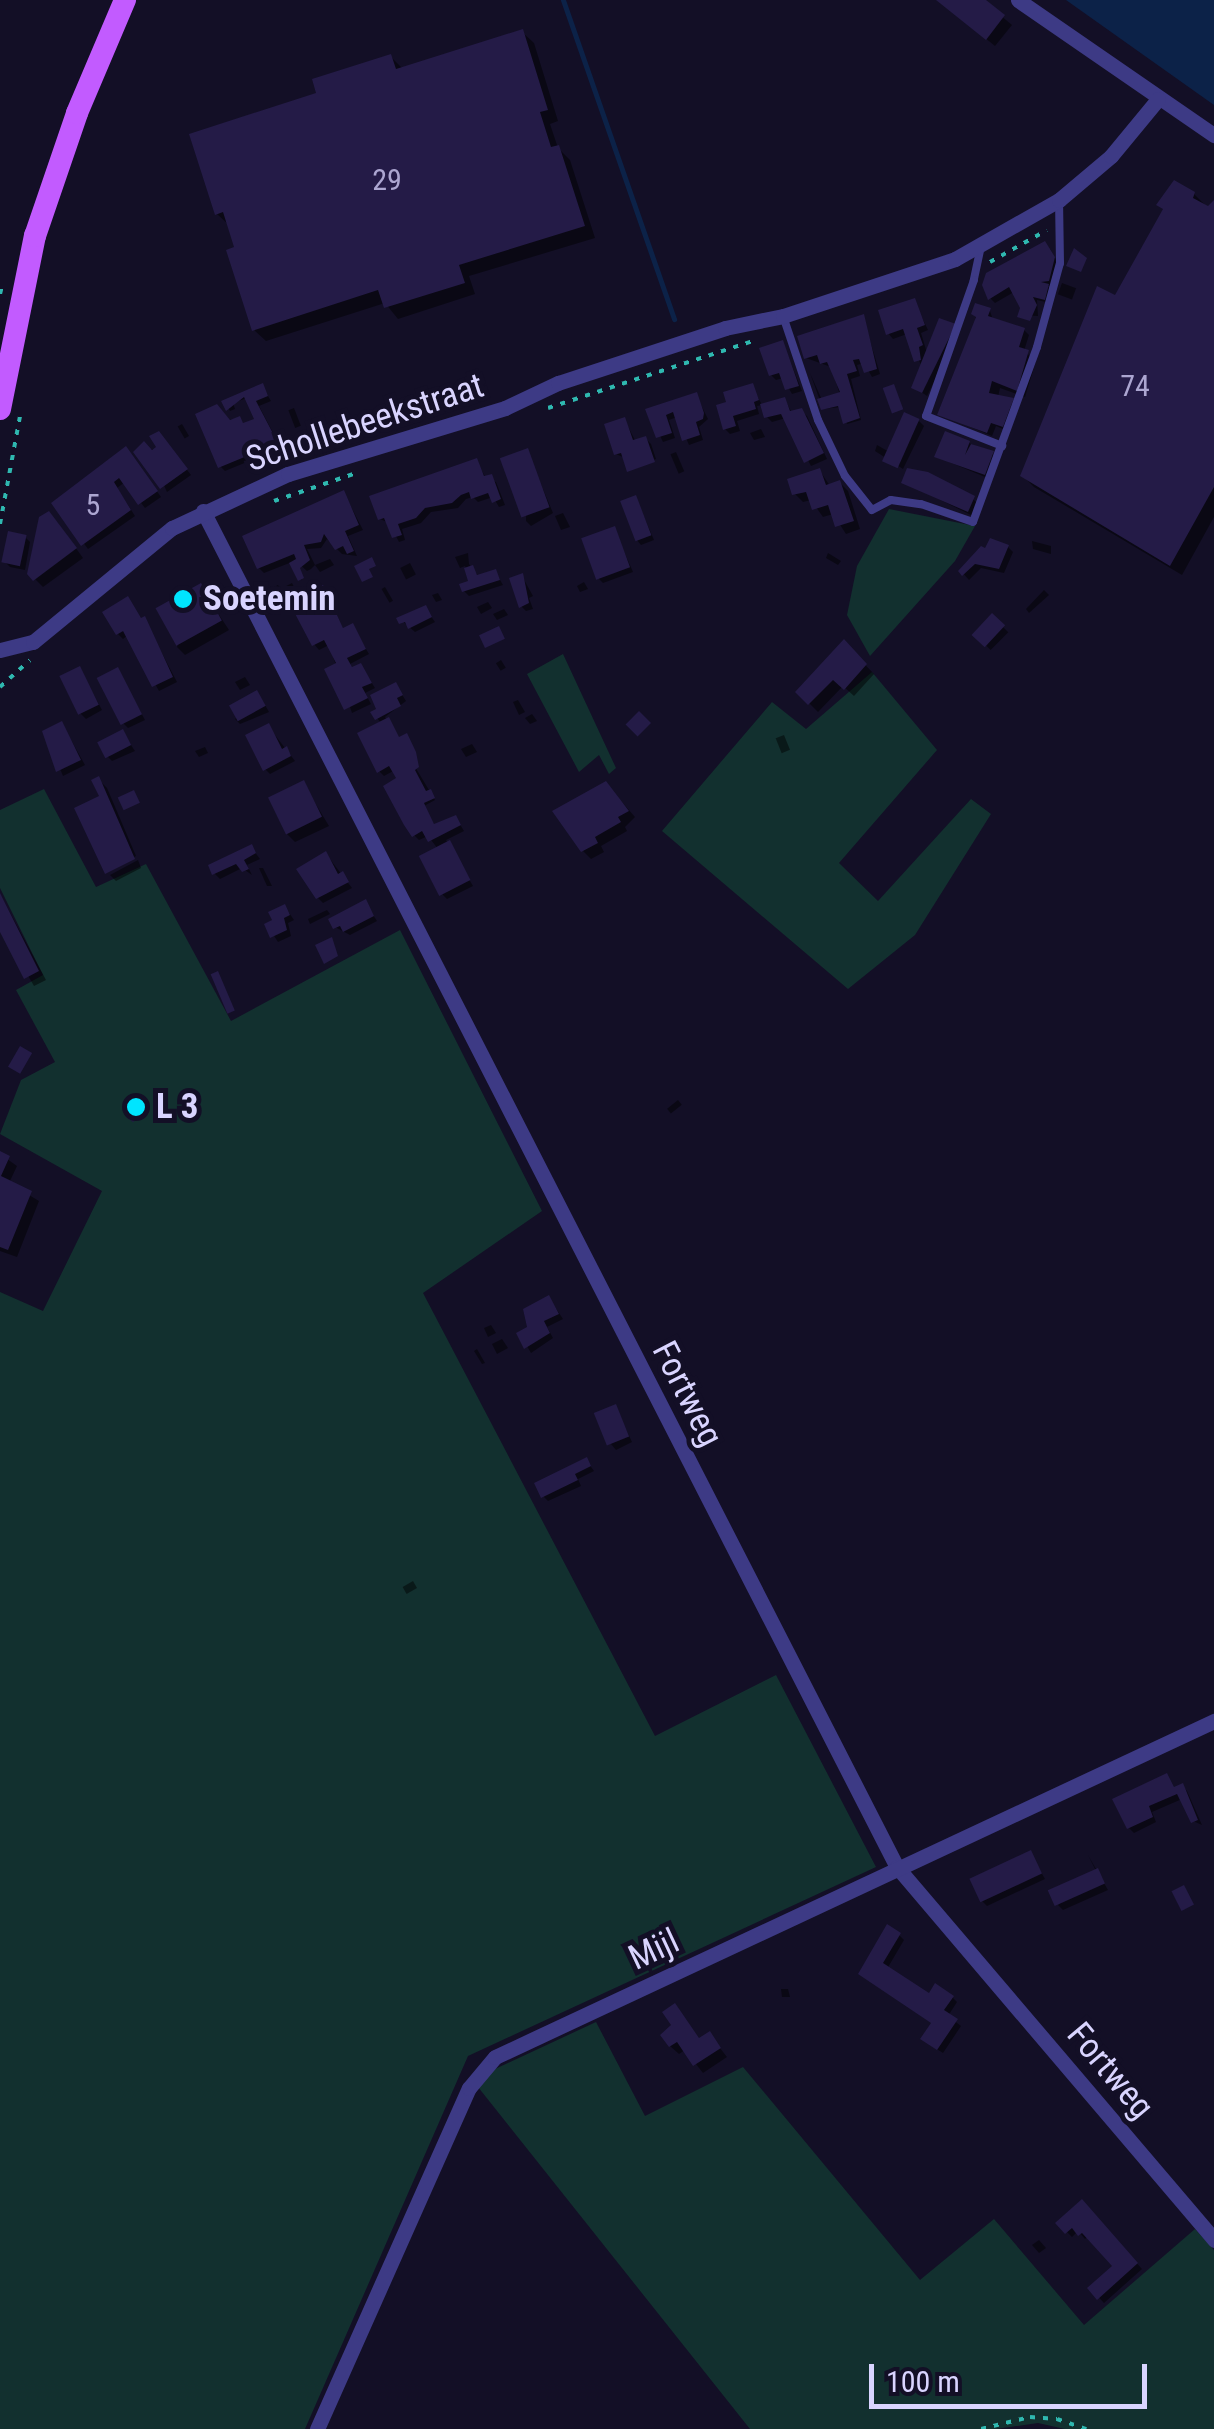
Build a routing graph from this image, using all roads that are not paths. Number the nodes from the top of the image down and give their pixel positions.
1 (126, 0) edge
2 (1018, 0) edge
3 (1158, 99) junction
4 (1214, 135) edge
5 (1059, 200) junction
6 (982, 246) junction
7 (783, 316) junction
8 (11, 405) edge
9 (1002, 446) junction
10 (204, 512) junction
11 (0, 650) edge
12 (1214, 1721) edge
13 (897, 1866) junction
14 (1214, 2240) edge
15 (317, 2429) edge

1 - 8 main road
2 - 3 street
3 - 4 street
3 - 5 street, Schollebeekstraat
5 - 6 street, Schollebeekstraat
5 - 9 lane
6 - 7 street, Schollebeekstraat
6 - 9 lane
7 - 9 lane
7 - 10 street, Schollebeekstraat
10 - 11 street, Schollebeekstraat
10 - 13 street, Fortweg
12 - 13 street, Mijl
13 - 14 street, Fortweg
13 - 15 street, Mijl

